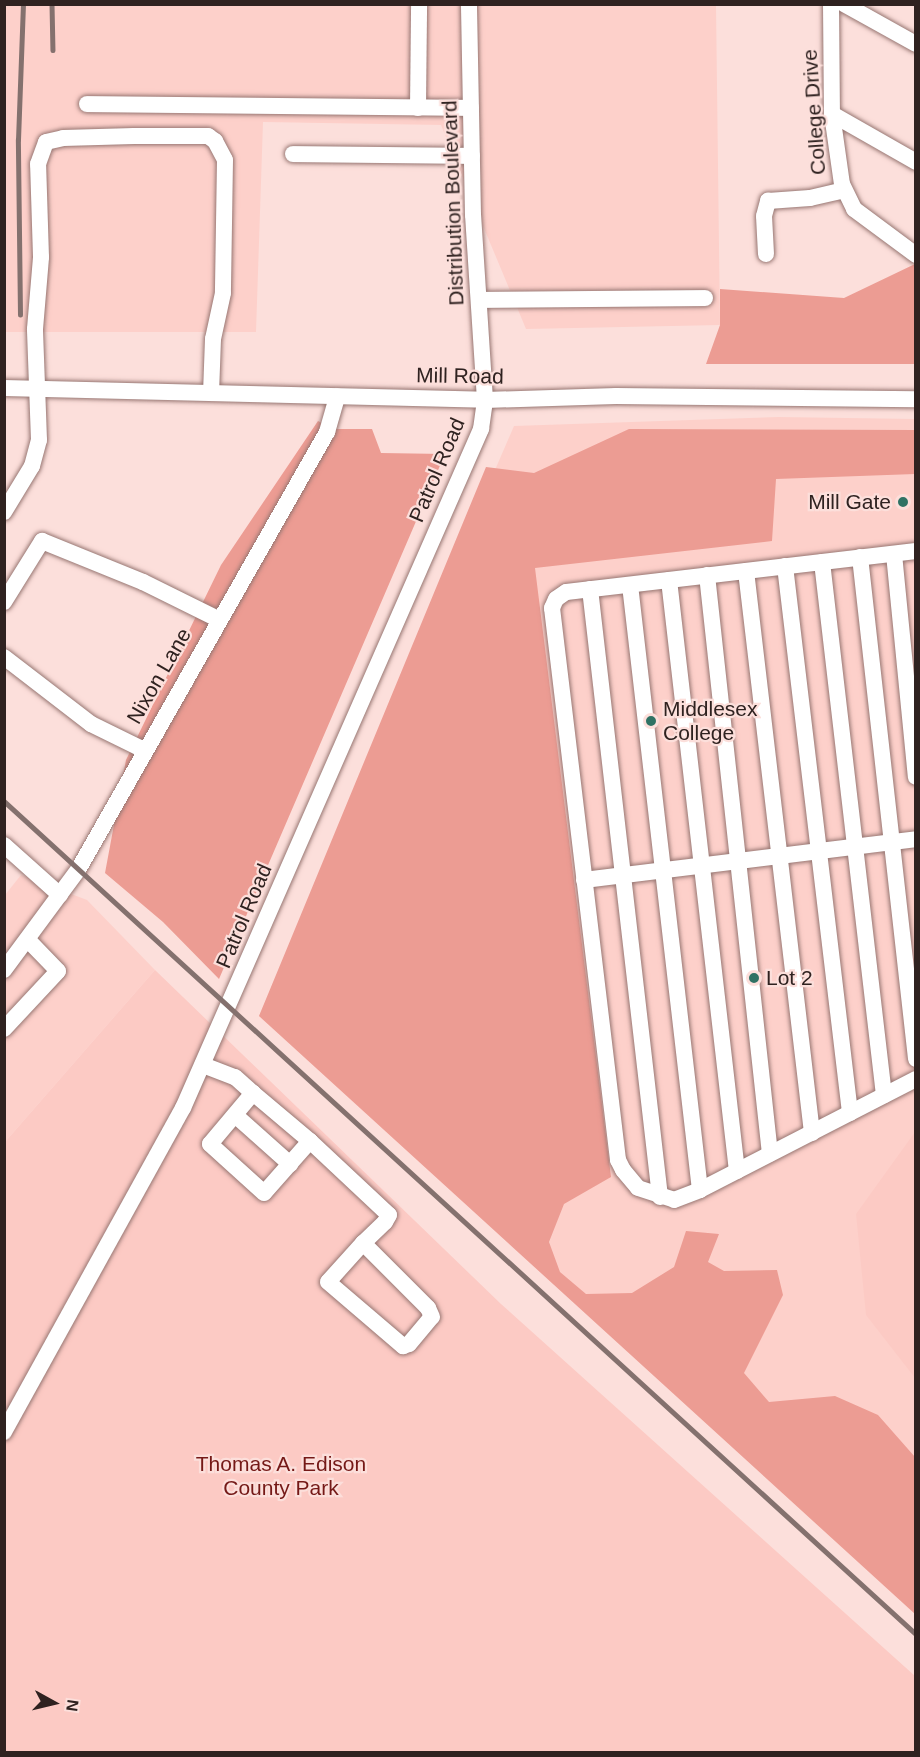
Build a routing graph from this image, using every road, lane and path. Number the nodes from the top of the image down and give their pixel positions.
1 (419, 4) edge
2 (469, 4) edge
3 (831, 4) edge
4 (844, 4) edge
5 (915, 44) edge
6 (87, 104) dead end
7 (418, 108) junction
8 (471, 108) junction
9 (832, 114) junction
10 (293, 154) dead end
11 (472, 156) junction
12 (915, 162) edge
13 (844, 190) junction
14 (766, 254) dead end
15 (915, 255) edge
16 (705, 298) dead end
17 (479, 300) junction
18 (4, 388) edge
19 (38, 389) junction
20 (211, 393) junction
21 (337, 396) junction
22 (915, 399) edge
23 (485, 400) junction
24 (4, 512) edge
25 (915, 551) edge
26 (894, 554) junction
27 (860, 557) junction
28 (822, 562) junction
29 (785, 566) junction
30 (746, 571) junction
31 (707, 575) junction
32 (669, 580) junction
33 (630, 585) junction
34 (590, 589) junction
35 (4, 602) edge
36 (218, 619) junction
37 (4, 657) edge
38 (911, 679) edge
39 (144, 750) junction
40 (915, 777) edge
41 (915, 839) edge
42 (892, 842) junction
43 (4, 845) edge
44 (856, 846) junction
45 (818, 851) junction
46 (780, 856) junction
47 (739, 860) junction
48 (701, 864) junction
49 (664, 869) junction
50 (625, 874) junction
51 (584, 880) junction
52 (60, 895) junction
53 (28, 940) junction
54 (4, 970) edge
55 (4, 1029) edge
56 (915, 1059) edge
57 (203, 1065) junction
58 (915, 1079) edge
59 (254, 1093) junction
60 (884, 1095) junction
61 (850, 1113) junction
62 (235, 1115) junction
63 (812, 1132) junction
64 (310, 1141) junction
65 (770, 1154) junction
66 (290, 1164) junction
67 (737, 1171) junction
68 (700, 1190) junction
69 (660, 1197) junction
70 (363, 1243) junction
71 (4, 1432) edge

1 - 7 street
2 - 8 street, Distribution Boulevard
3 - 9 street, College Drive
4 - 5 street
6 - 7 street
7 - 8 street
8 - 11 street, Distribution Boulevard
9 - 12 street
9 - 13 street, College Drive
10 - 11 street
11 - 17 street, Distribution Boulevard
13 - 14 street
13 - 15 street, College Drive
16 - 17 street
17 - 23 street, Distribution Boulevard
18 - 19 street, Mill Road
19 - 20 street, Mill Road
19 - 20 street
19 - 24 street
20 - 21 street, Mill Road
21 - 23 street, Mill Road
21 - 36 street, Nixon Lane
22 - 23 street, Mill Road
23 - 57 street, Patrol Road
25 - 26 street
26 - 27 street
26 - 38 street
27 - 28 street
27 - 42 street
28 - 29 street
28 - 44 street
29 - 30 street
29 - 45 street
30 - 31 street
30 - 46 street
31 - 32 street
31 - 47 street
32 - 33 street
32 - 48 street
33 - 34 street
33 - 49 street
34 - 50 street
34 - 51 street
35 - 36 street
36 - 39 street, Nixon Lane
37 - 39 street
38 - 40 street
39 - 52 street, Nixon Lane
41 - 42 street
42 - 44 street
42 - 56 street
43 - 52 street
44 - 45 street
44 - 60 street
45 - 46 street
45 - 61 street
46 - 47 street
46 - 63 street
47 - 48 street
47 - 65 street
48 - 49 street
48 - 67 street
49 - 50 street
49 - 68 street
50 - 51 street
50 - 69 street
51 - 69 street
52 - 53 street, Nixon Lane
53 - 54 street, Nixon Lane
53 - 55 street
57 - 59 street
57 - 71 street, Patrol Road
58 - 60 street
59 - 62 street
59 - 64 street
60 - 61 street
61 - 63 street
62 - 66 street
62 - 66 street
63 - 65 street
64 - 66 street
64 - 70 street
65 - 67 street
67 - 68 street
68 - 69 street
70 - 70 street

